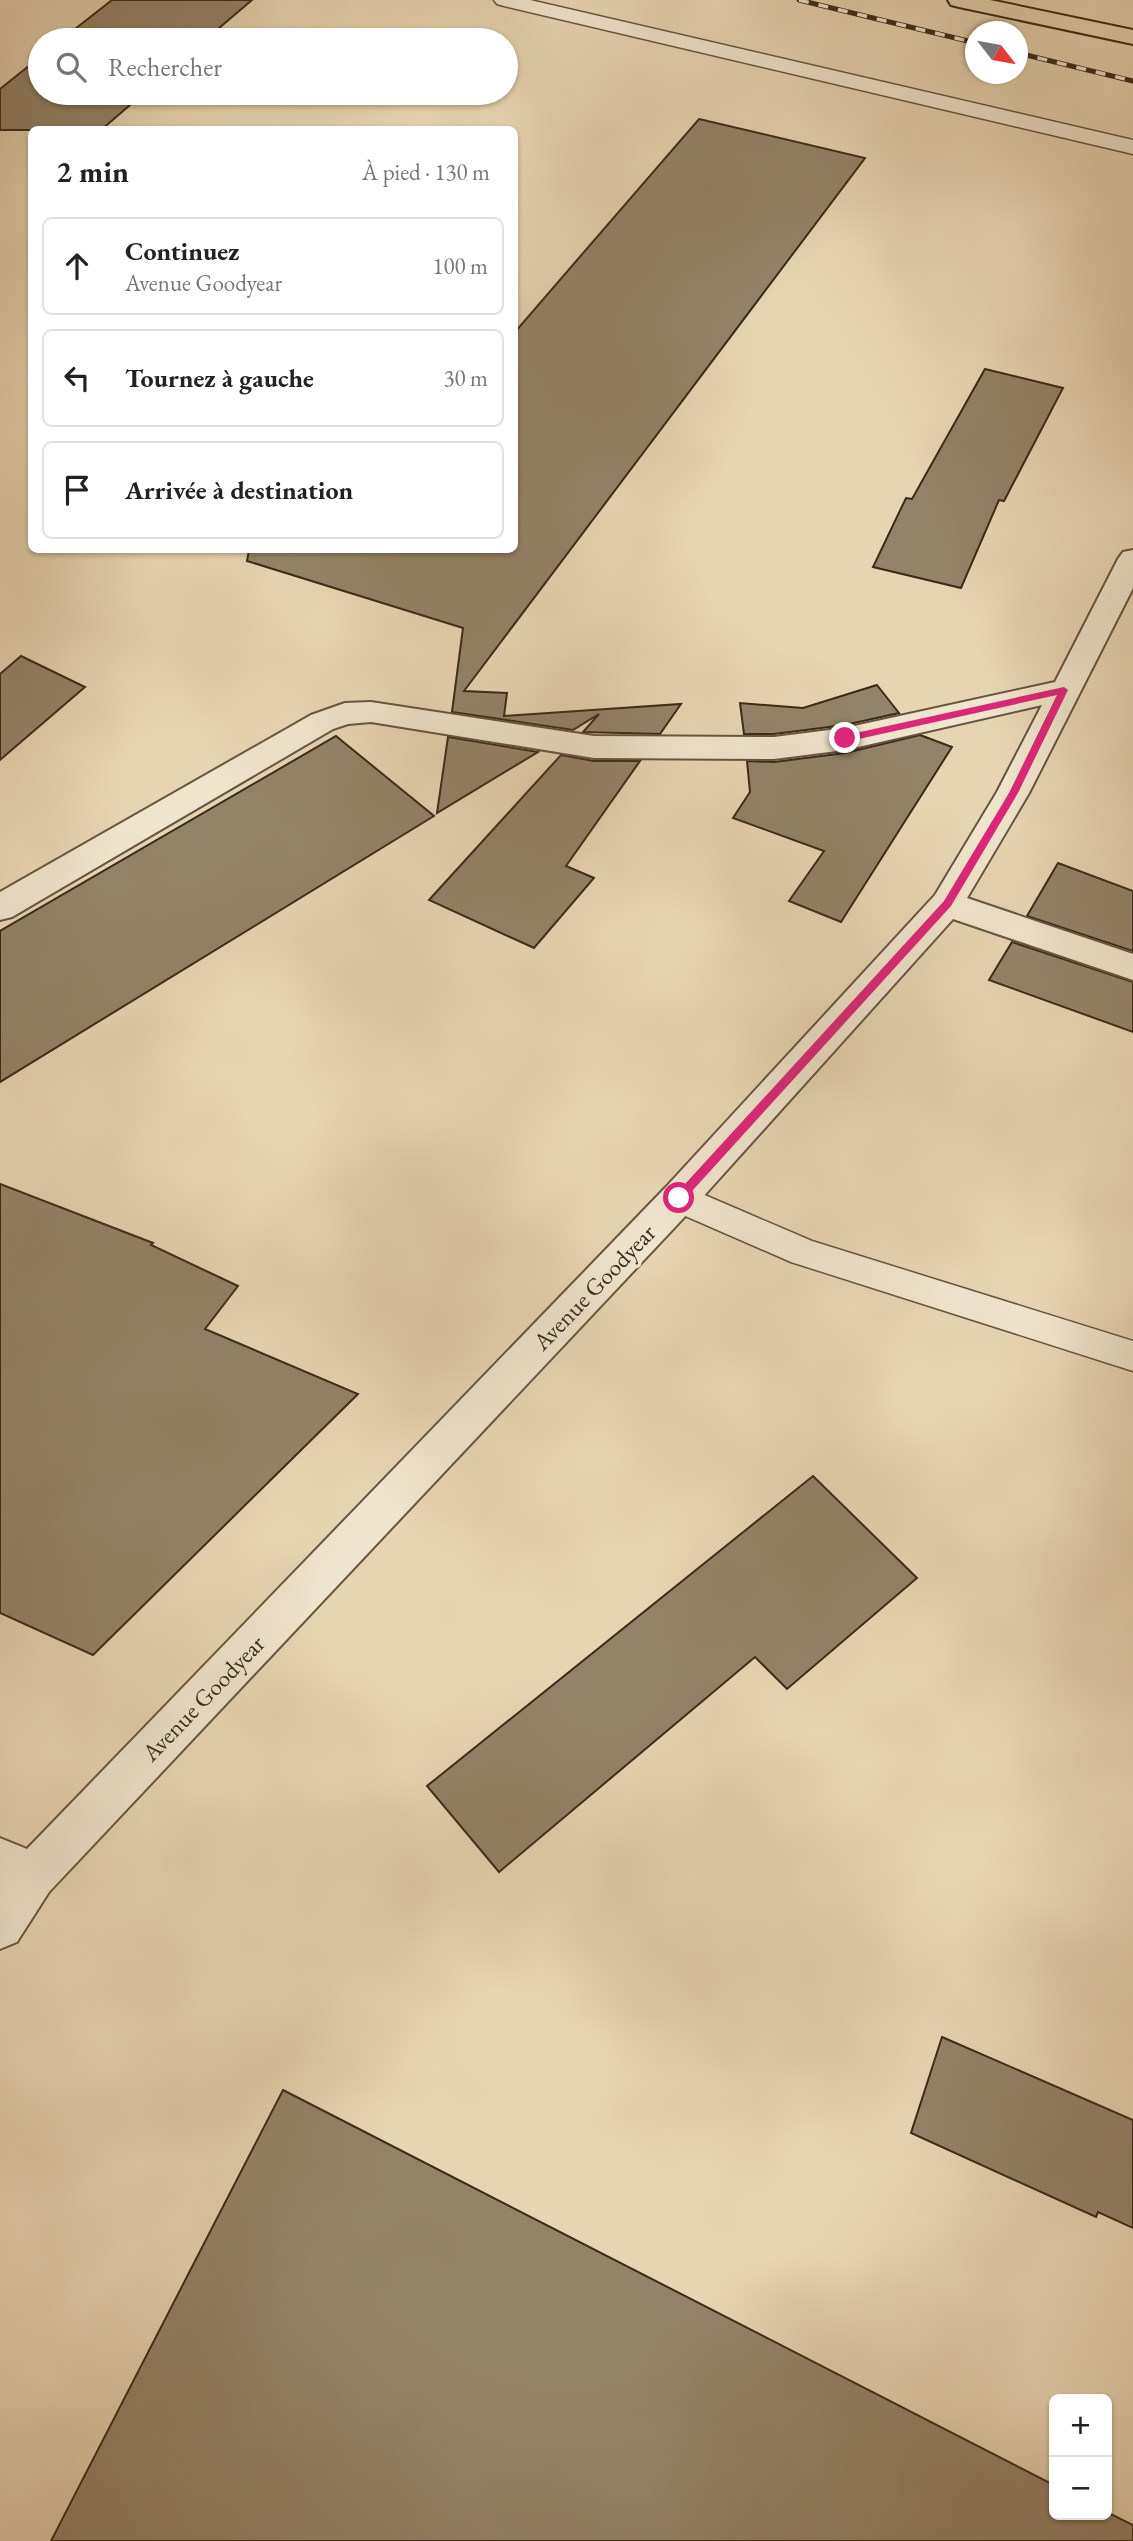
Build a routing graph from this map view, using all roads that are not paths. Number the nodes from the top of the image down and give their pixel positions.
1 (504, 0) edge
2 (959, 0) edge
3 (1133, 37) edge
4 (1133, 147) edge
5 (1133, 559) edge
6 (1064, 690) junction
7 (947, 904) junction
8 (0, 908) edge
9 (1133, 967) edge
10 (679, 1198) junction
11 (1133, 1356) edge
12 (17, 1869) edge
13 (0, 1925) edge

1 - 4 lane
2 - 3 main road
5 - 6 street, Avenue Goodyear
6 - 7 street, Avenue Goodyear
6 - 8 street
7 - 9 street
7 - 10 street, Avenue Goodyear
10 - 11 lane
10 - 12 street, Avenue Goodyear
12 - 13 street, Avenue Goodyear

